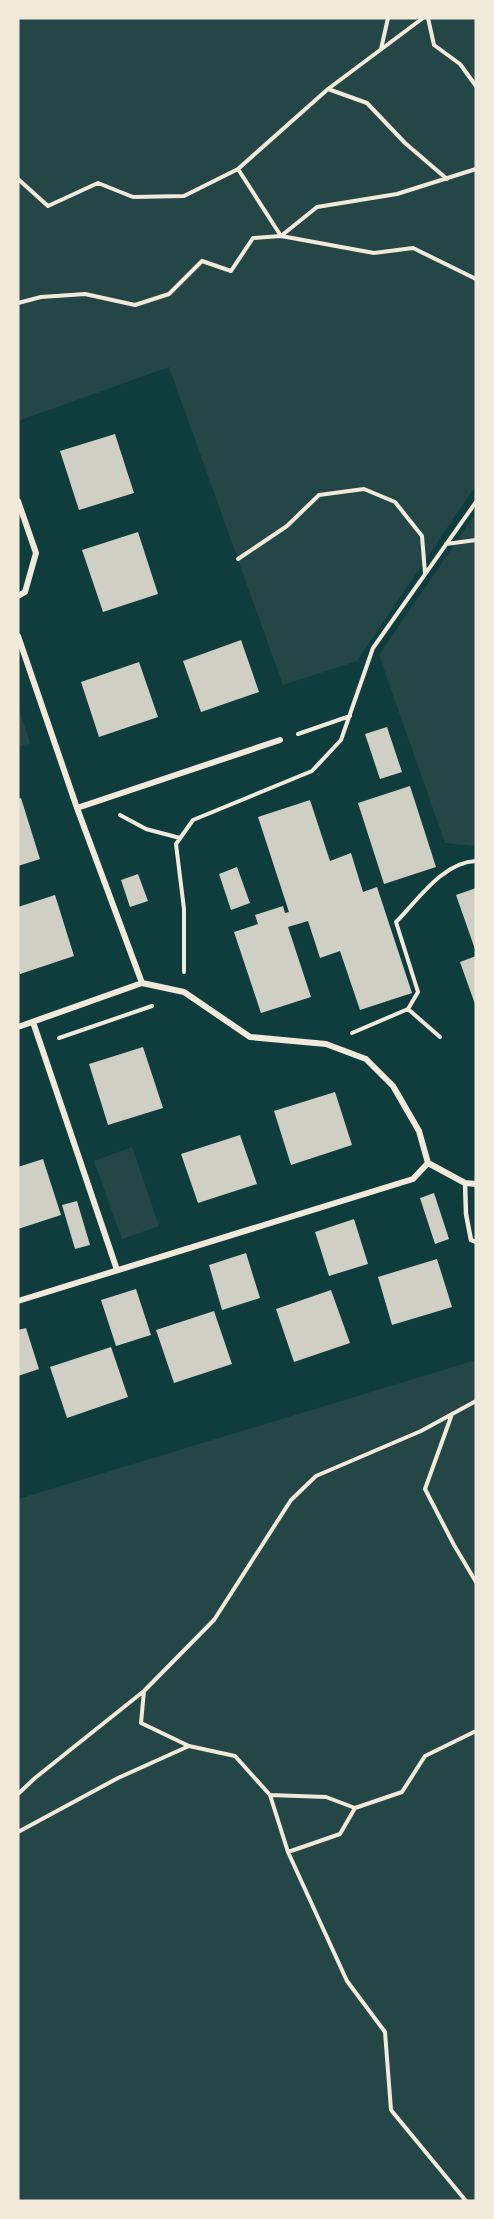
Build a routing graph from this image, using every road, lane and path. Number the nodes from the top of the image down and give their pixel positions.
1 (388, 18) edge
2 (423, 18) edge
3 (428, 18) edge
4 (381, 49) junction
5 (476, 86) edge
6 (328, 89) junction
7 (238, 169) junction
8 (476, 169) edge
9 (18, 179) edge
10 (447, 179) junction
11 (281, 236) junction
12 (476, 279) edge
13 (18, 303) edge
14 (18, 501) edge
15 (476, 502) edge
16 (476, 540) edge
17 (445, 544) junction
18 (238, 559) dead end
19 (425, 574) junction
20 (18, 596) edge
21 (18, 636) edge
22 (350, 716) junction
23 (280, 740) joint
24 (102, 800) junction
25 (77, 808) junction
26 (180, 838) junction
27 (476, 861) edge
28 (142, 983) junction
29 (184, 992) junction
30 (408, 1009) junction
31 (33, 1022) junction
32 (18, 1027) edge
33 (440, 1037) dead end
34 (40, 1044) junction
35 (326, 1044) junction
36 (428, 1163) junction
37 (465, 1183) junction
38 (476, 1184) edge
39 (476, 1242) edge
40 (117, 1270) junction
41 (18, 1301) edge
42 (476, 1401) edge
43 (452, 1414) junction
44 (476, 1582) edge
45 (144, 1691) junction
46 (476, 1731) edge
47 (189, 1746) junction
48 (18, 1794) edge
49 (270, 1796) junction
50 (355, 1808) junction
51 (18, 1832) edge
52 (288, 1852) junction
53 (466, 2201) edge

1 - 4 path
2 - 4 path
3 - 5 path
4 - 6 path
6 - 7 path
6 - 10 path
7 - 9 path
7 - 11 path
8 - 10 path
10 - 11 path
11 - 12 path
11 - 13 path
14 - 20 street
15 - 17 path
16 - 17 path
17 - 19 path
18 - 19 path
19 - 22 path
21 - 25 street
22 - 23 path
22 - 26 path
23 - 24 street
24 - 25 street
24 - 26 path
25 - 28 street
26 - 29 path
27 - 30 path
28 - 29 street
28 - 31 street
29 - 34 path
29 - 35 street
30 - 33 path
30 - 35 path
31 - 32 street
31 - 34 street
34 - 40 street
35 - 36 street
36 - 37 street
36 - 40 street
37 - 38 street
37 - 39 lane
40 - 41 street
42 - 43 path
43 - 44 path
43 - 45 path
45 - 47 path
45 - 48 path
46 - 50 path
47 - 49 path
47 - 51 path
49 - 50 path
49 - 52 path
50 - 52 path
52 - 53 path

